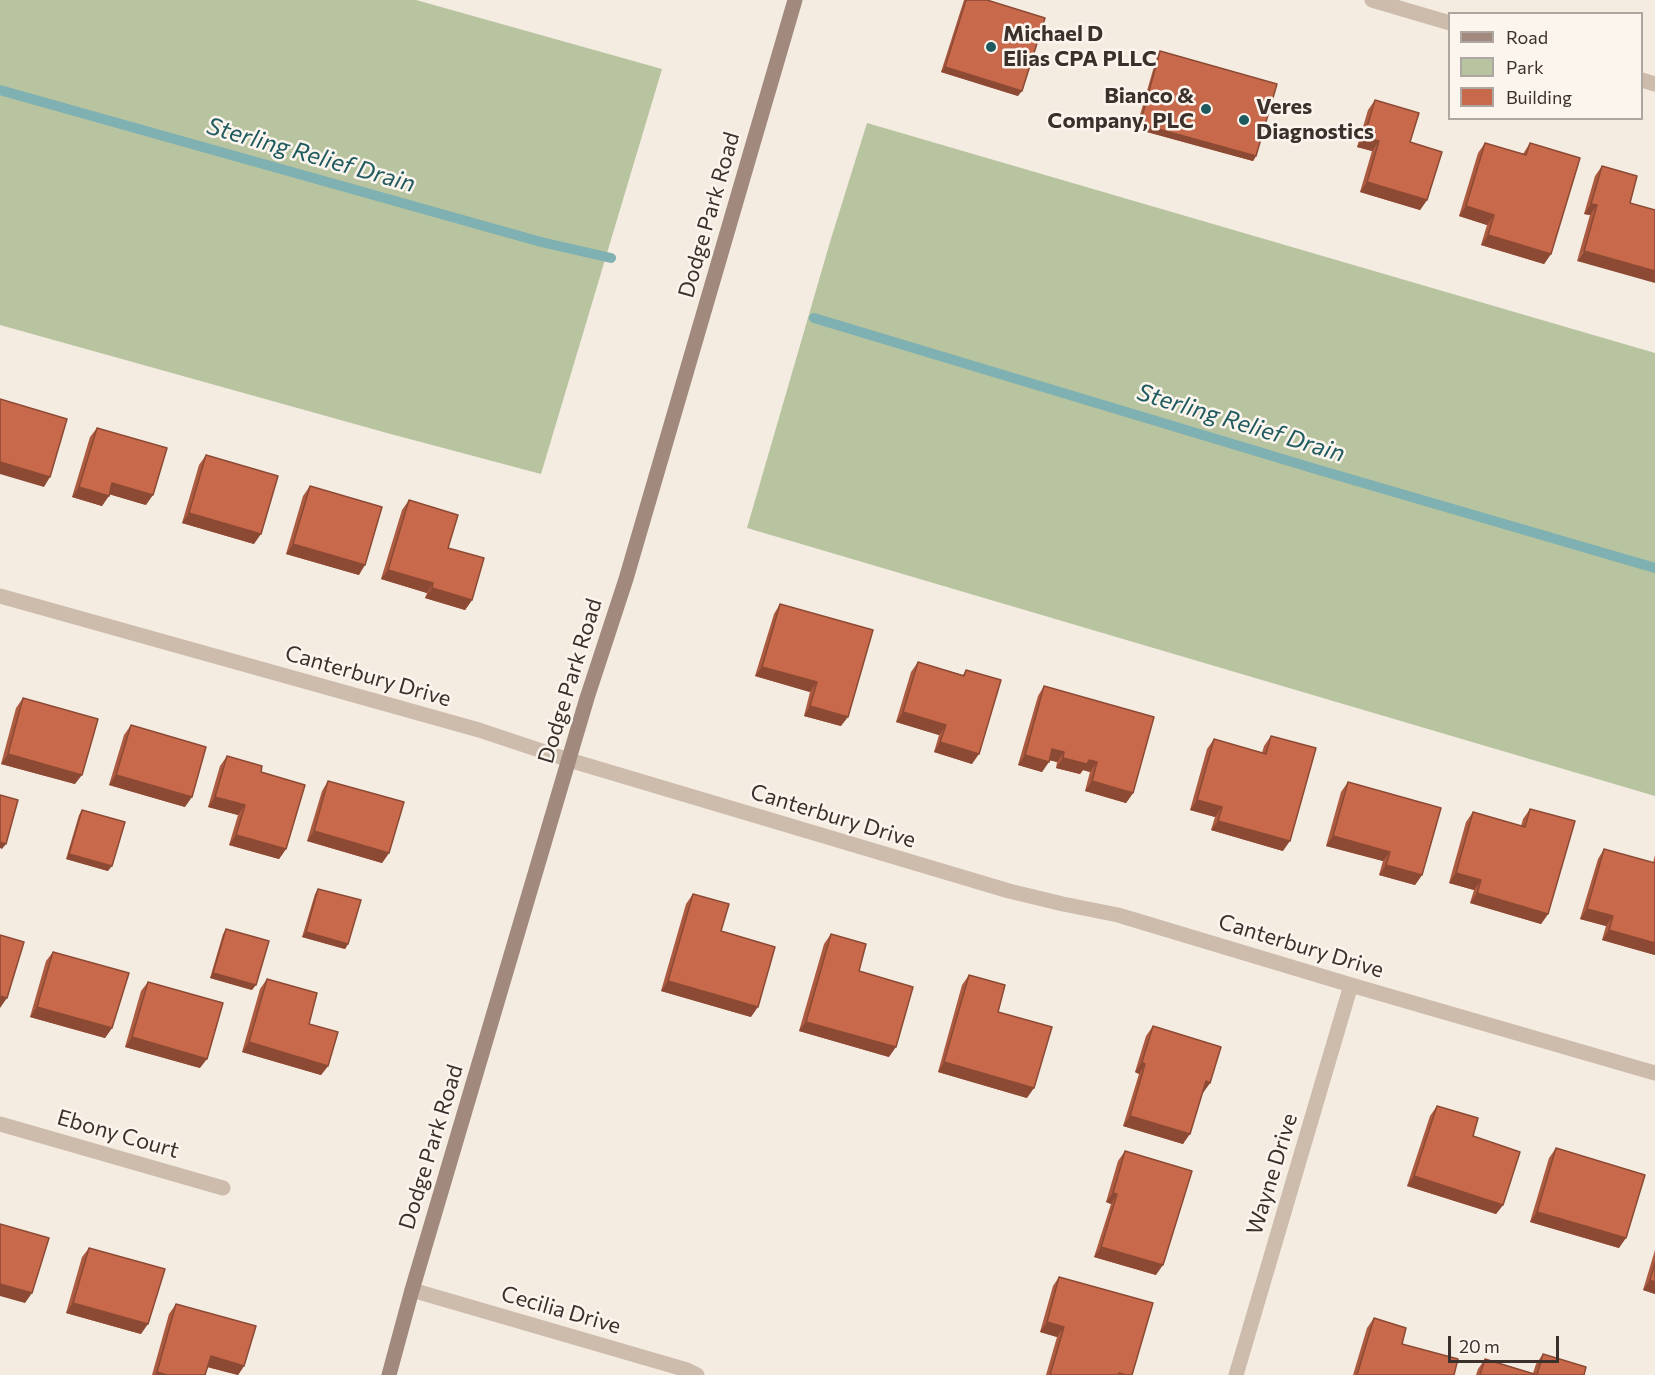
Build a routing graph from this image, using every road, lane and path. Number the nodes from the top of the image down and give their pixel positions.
1 (795, 0) edge
2 (1374, 0) edge
3 (1448, 23) edge
4 (0, 596) edge
5 (569, 760) junction
6 (1351, 985) junction
7 (1655, 1073) edge
8 (0, 1124) edge
9 (223, 1188) dead end
10 (412, 1290) junction
11 (389, 1375) edge
12 (697, 1375) edge
13 (1236, 1375) edge

1 - 5 street, Dodge Park Road
2 - 3 street
4 - 5 street, Canterbury Drive
5 - 6 street, Canterbury Drive
5 - 10 street, Dodge Park Road
6 - 7 street, Canterbury Drive
6 - 13 street, Wayne Drive
8 - 9 street, Ebony Court
10 - 11 street, Dodge Park Road
10 - 12 street, Cecilia Drive

